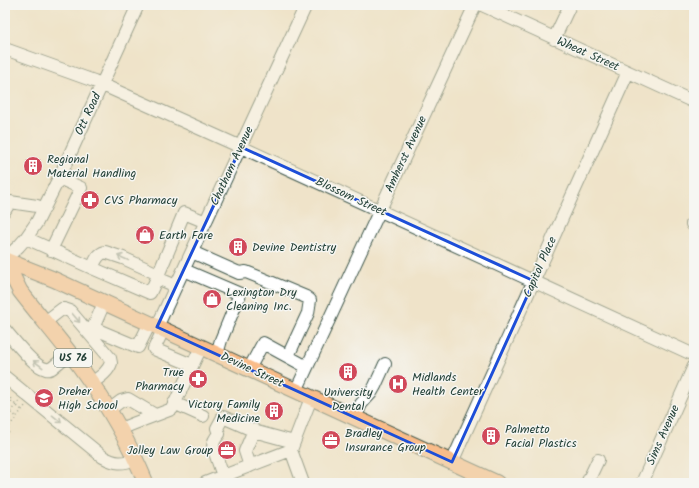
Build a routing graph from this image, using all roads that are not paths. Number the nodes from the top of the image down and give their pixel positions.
1 (138, 5) edge
2 (306, 5) edge
3 (475, 5) edge
4 (482, 5) edge
5 (570, 5) edge
6 (554, 39) junction
7 (5, 49) edge
8 (628, 72) junction
9 (102, 85) junction
10 (694, 102) edge
11 (241, 147) junction
12 (59, 178) junction
13 (7, 204) edge
14 (44, 209) junction
15 (380, 210) junction
16 (206, 222) junction
17 (26, 238) junction
18 (51, 250) junction
19 (192, 252) junction
20 (5, 260) edge
21 (92, 268) junction
22 (184, 270) junction
23 (158, 276) junction
24 (534, 281) junction
25 (176, 286) junction
26 (104, 303) junction
27 (45, 322) junction
28 (157, 327) junction
29 (5, 330) edge
30 (91, 330) junction
31 (201, 347) junction
32 (70, 353) junction
33 (217, 354) junction
34 (694, 355) edge
35 (288, 356) junction
36 (385, 364) dead end
37 (192, 365) junction
38 (694, 366) edge
39 (307, 367) junction
40 (249, 369) junction
41 (5, 377) edge
42 (92, 383) junction
43 (296, 391) junction
44 (311, 398) junction
45 (174, 403) junction
46 (109, 410) junction
47 (154, 415) junction
48 (203, 416) dead end
49 (355, 418) junction
50 (120, 429) junction
51 (254, 430) junction
52 (293, 446) junction
53 (136, 459) junction
54 (598, 460) dead end
55 (452, 462) junction
56 (250, 466) junction
57 (223, 476) junction
58 (475, 478) edge
59 (146, 483) edge
60 (205, 483) edge
61 (303, 483) edge
62 (498, 483) edge
63 (587, 483) edge
64 (642, 483) edge

1 - 9 street, Ott Road
2 - 11 street, Chatham Avenue
3 - 15 street, Amherst Avenue
4 - 6 street, Wheat Street
5 - 6 street
6 - 8 street, Wheat Street
7 - 9 street, Blossom Street
8 - 10 street, Wheat Street
8 - 24 street, Capitol Place
9 - 11 street, Blossom Street
9 - 12 street, Ott Road
11 - 15 street, Blossom Street
11 - 16 street, Chatham Avenue
12 - 14 street, Ott Road
12 - 18 street
13 - 14 street
14 - 17 street, Ott Road
15 - 24 street, Blossom Street
15 - 39 street, Amherst Avenue
16 - 19 street, Chatham Avenue
16 - 23 street
17 - 18 street
17 - 20 street, Ott Road
18 - 21 street
19 - 22 street, Chatham Avenue
19 - 35 street
20 - 26 main road, Devine Street
20 - 27 main road, US 76
23 -> 21 street
21 - 23 street
22 - 25 street, Chatham Avenue
22 - 33 street
23 - 25 street
24 - 34 street, Blossom Street
24 - 55 street, Capitol Place
25 - 28 street, Chatham Avenue
26 - 28 main road, Devine Street
26 - 30 street
27 -> 30 street
27 - 32 main road, US 76
28 - 30 street
28 - 31 main road, Devine Street
28 - 37 street
32 -> 29 street
30 - 42 street
31 - 33 main road, Devine Street
31 - 37 street
32 - 42 main road, US 76
33 - 40 main road, Devine Street
35 - 39 street
35 - 40 street
36 - 49 street
37 - 45 street
38 - 64 street, Sims Avenue
39 - 43 street, Amherst Avenue
40 - 43 main road, Devine Street
41 -> 53 street
42 - 46 main road, US 76
43 - 44 main road, Devine Street
44 - 49 main road, Devine Street
44 - 52 street
45 - 47 street
45 - 48 street
46 - 47 street
46 - 50 main road, US 76
47 - 50 street
49 - 55 main road, Devine Street
50 - 53 main road, US 76
51 - 52 street
51 - 56 street
51 - 57 street
52 - 56 street
52 - 61 street
53 - 59 main road, US 76
54 - 63 street
55 - 58 main road, Devine Street
56 - 57 street
57 - 60 street
58 - 62 main road, Devine Street

